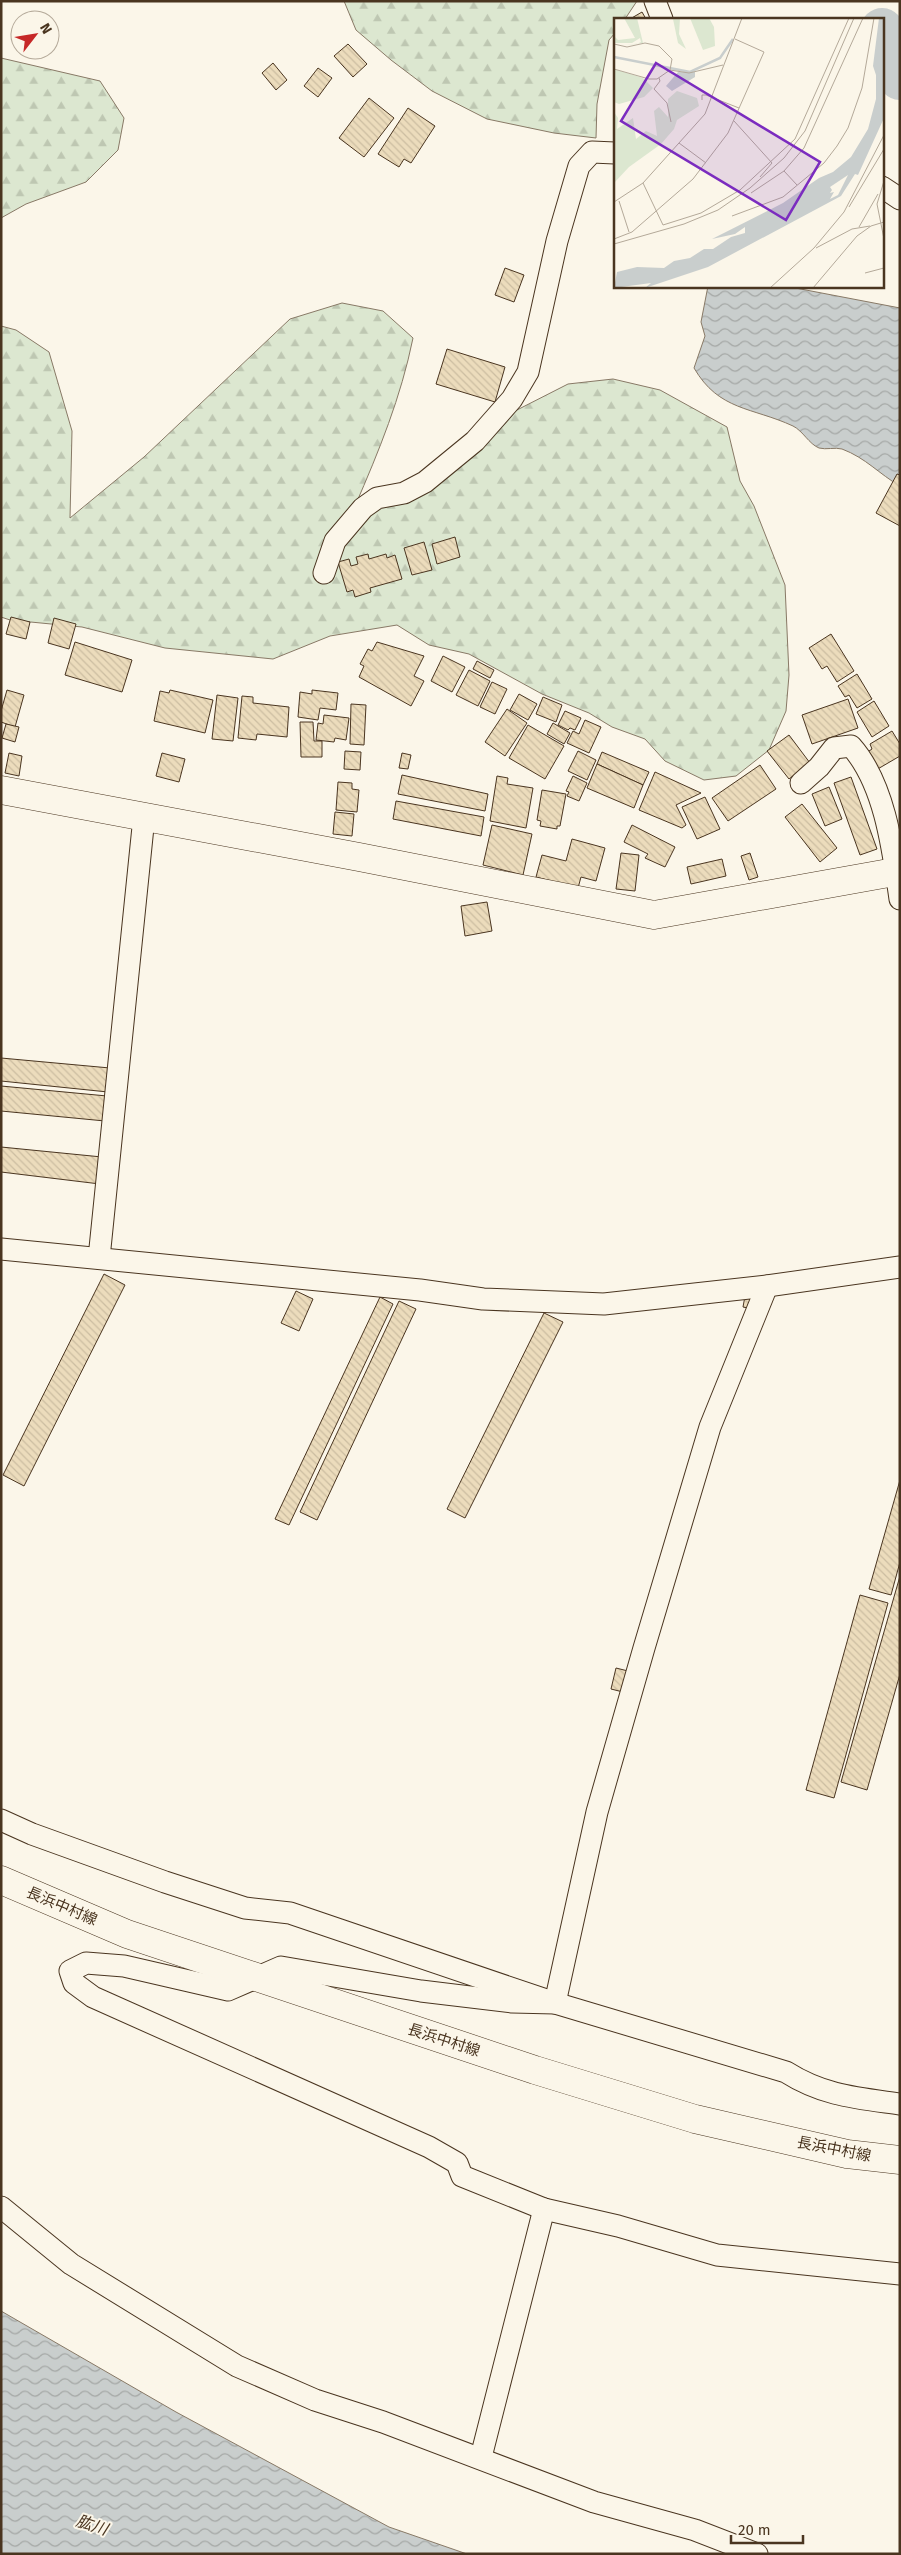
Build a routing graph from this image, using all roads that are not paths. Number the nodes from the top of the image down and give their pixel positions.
1 (655, 1) edge
2 (662, 18) edge
3 (614, 153) edge
4 (884, 188) edge
5 (900, 199) edge
6 (324, 573) dead end
7 (800, 783) dead end
8 (1, 790) edge
9 (144, 817) junction
10 (898, 871) edge
11 (900, 899) edge
12 (1, 1249) edge
13 (99, 1258) junction
14 (900, 1267) edge
15 (767, 1286) junction
16 (1, 1820) edge
17 (1, 1880) edge
18 (256, 1978) junction
19 (555, 2003) junction
20 (900, 2104) edge
21 (900, 2160) edge
22 (1, 2207) edge
23 (544, 2209) junction
24 (900, 2274) edge
25 (481, 2457) junction
26 (757, 2554) edge

1 - 2 street
3 - 6 street
4 - 5 street
7 - 10 street
8 - 9 main road
9 - 10 main road
9 - 13 street
10 - 11 street
12 - 13 street
13 - 15 street
14 - 15 street
15 - 19 street
16 - 19 street
17 - 18 main road, 長浜中村線
18 - 19 street
18 - 21 main road, 長浜中村線
18 - 23 street
19 - 20 street
22 - 25 street
23 - 24 street
23 - 25 street
25 - 26 street

